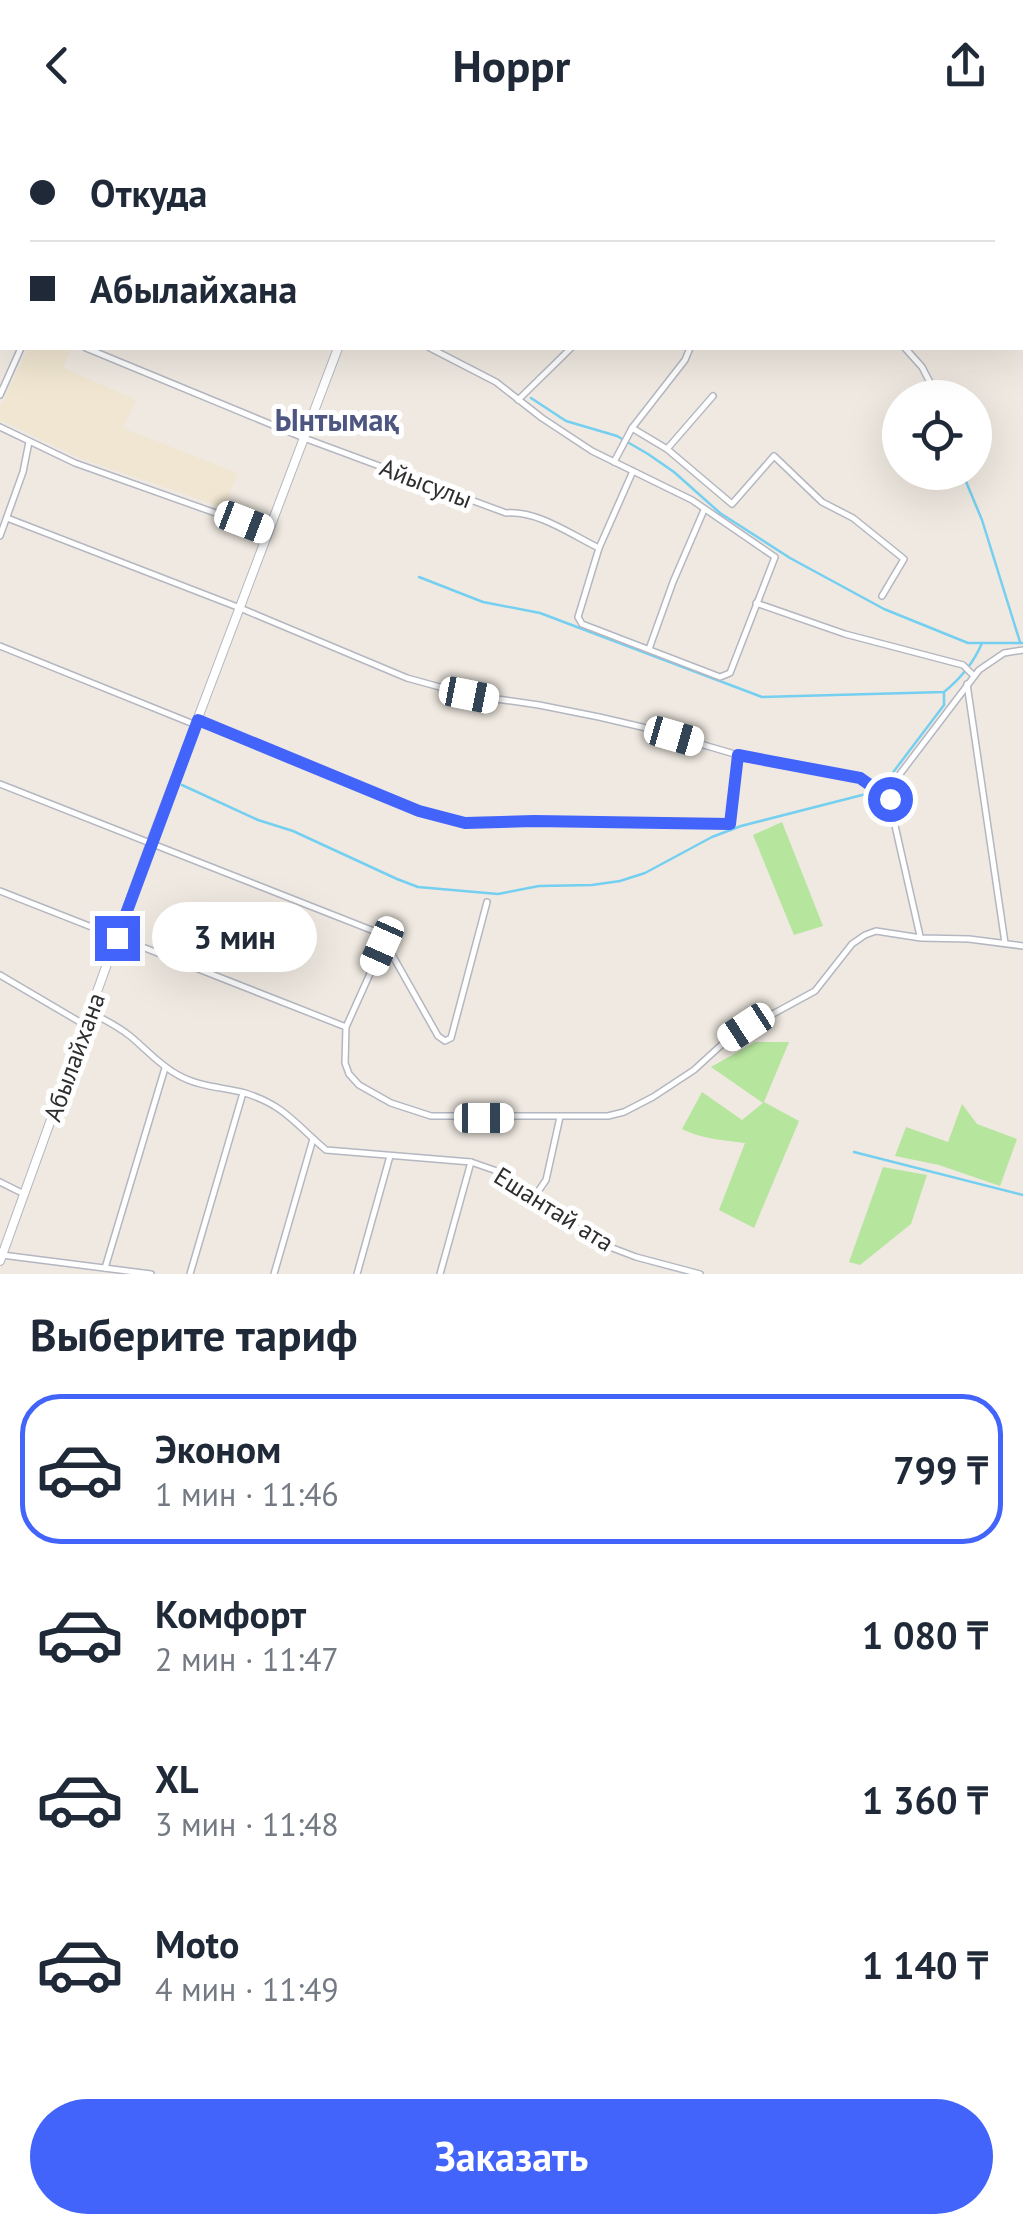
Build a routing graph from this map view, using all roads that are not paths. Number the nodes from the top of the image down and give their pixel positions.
1 (564, 130) edge
2 (586, 130) edge
3 (19, 350) edge
4 (91, 350) edge
5 (337, 350) edge
6 (434, 350) edge
7 (569, 350) edge
8 (689, 350) edge
9 (907, 350) edge
10 (929, 380) edge
11 (0, 395) edge
12 (713, 396) dead end
13 (518, 400) junction
14 (0, 427) edge
15 (632, 428) junction
16 (304, 438) junction
17 (29, 442) junction
18 (667, 449) junction
19 (614, 462) junction
20 (633, 471) junction
21 (704, 510) junction
22 (7, 518) junction
23 (269, 532) junction
24 (0, 536) edge
25 (599, 548) junction
26 (882, 596) dead end
27 (756, 602) junction
28 (240, 608) junction
29 (0, 646) edge
30 (649, 648) junction
31 (1023, 650) edge
32 (974, 676) junction
33 (967, 684) junction
34 (196, 722) junction
35 (738, 755) junction
36 (0, 784) edge
37 (884, 795) junction
38 (151, 842) junction
39 (0, 892) edge
40 (488, 902) dead end
41 (117, 938) junction
42 (921, 938) junction
43 (1006, 944) junction
44 (382, 946) junction
45 (1023, 946) edge
46 (0, 975) edge
47 (90, 1012) junction
48 (85, 1026) junction
49 (346, 1027) junction
50 (165, 1068) junction
51 (243, 1093) junction
52 (560, 1117) junction
53 (313, 1140) junction
54 (390, 1156) junction
55 (470, 1162) junction
56 (0, 1182) edge
57 (24, 1194) junction
58 (535, 1196) junction
59 (1, 1258) edge
60 (105, 1268) junction
61 (132, 1273) edge
62 (152, 1274) edge
63 (190, 1274) edge
64 (274, 1274) edge
65 (357, 1274) edge
66 (440, 1274) edge
67 (700, 1274) edge

1 - 2 street
3 - 11 street
4 - 16 street, Айысулы
5 - 16 main road, Абылайхана
6 - 13 street
7 - 13 street
8 - 15 street
9 - 10 street
12 - 18 street
13 - 19 street
14 - 17 street
15 - 18 street
15 - 19 street
16 - 23 main road, Абылайхана
16 - 25 street, Айысулы
17 - 22 street
17 - 23 street
18 - 26 street
19 - 20 street
20 - 21 street
20 - 25 street
21 - 27 street
21 - 30 street
22 - 24 street
22 - 28 street
23 - 28 main road, Абылайхана
25 - 30 street
27 - 30 street
27 - 32 street
28 - 34 main road, Абылайхана
28 - 35 street
29 - 34 street
31 - 32 street
32 - 33 street
33 - 37 street
33 - 43 street
34 - 35 street
34 - 38 main road, Абылайхана
35 - 37 street
36 - 38 street
37 - 42 street
38 - 41 main road, Абылайхана
38 - 44 street
39 - 41 street
40 - 44 street
41 - 47 main road, Абылайхана
41 - 49 street
42 - 43 street
42 - 52 street
43 - 45 street
44 - 49 street
46 - 48 street
47 - 48 main road, Абылайхана
47 - 50 street, Ешантай ата
48 - 57 main road, Абылайхана
49 - 52 street
50 - 51 street, Ешантай ата
50 - 60 street
51 - 53 street, Ешантай ата
51 - 63 street
52 - 58 street
53 - 54 street, Ешантай ата
53 - 64 street
54 - 55 street, Ешантай ата
54 - 65 street
55 - 58 street, Ешантай ата
55 - 66 street
56 - 57 street
57 - 59 main road, Абылайхана
58 - 67 street, Ешантай ата
59 - 60 street
60 - 61 street
61 - 62 street

